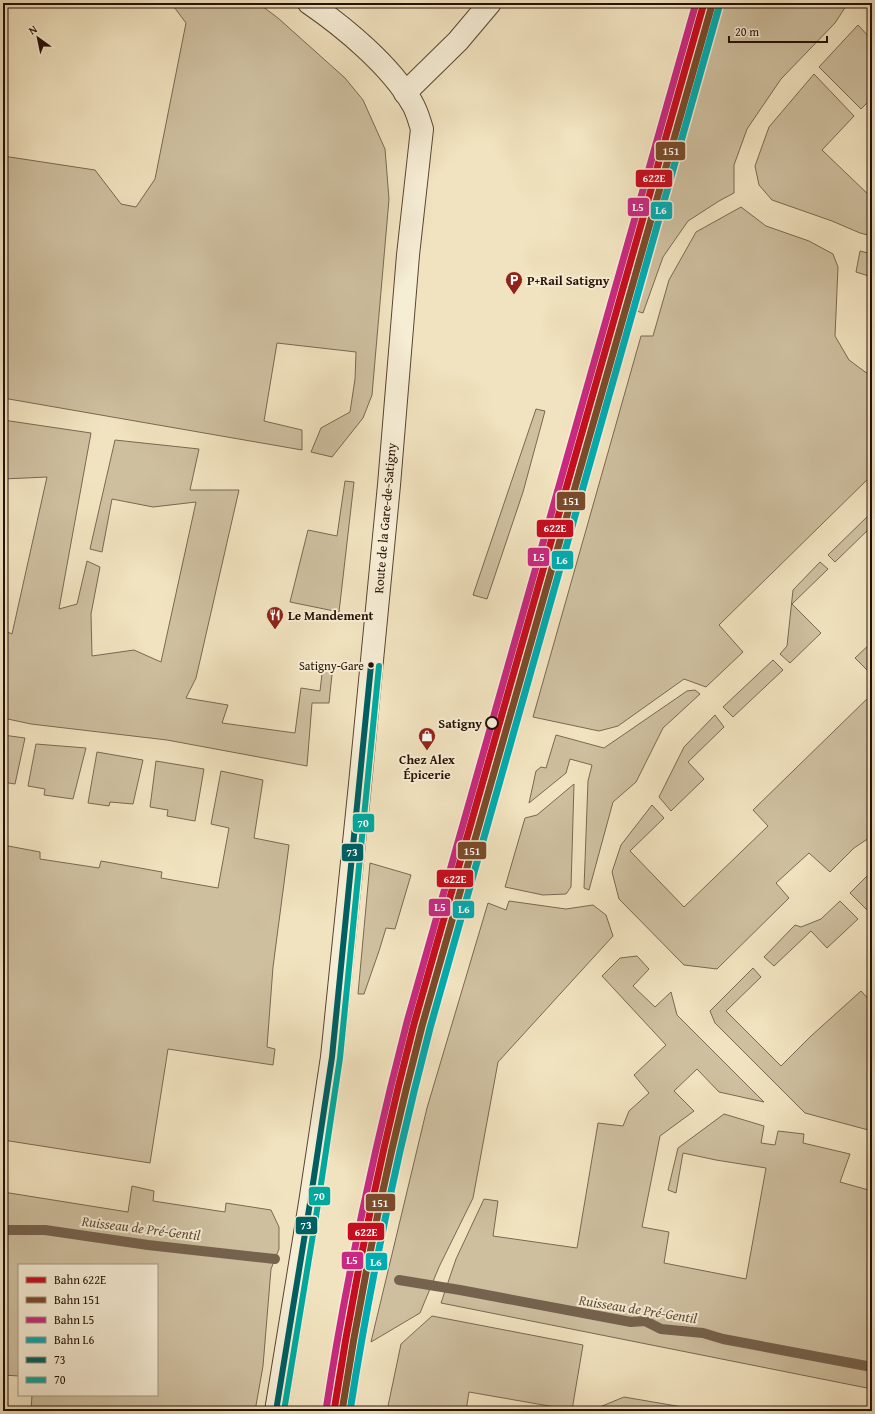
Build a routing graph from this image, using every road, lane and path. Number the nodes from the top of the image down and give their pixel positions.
1 (309, 3) edge
2 (490, 3) edge
3 (405, 93) junction
4 (276, 1411) edge

1 - 3 street, Route de la Gare-de-Satigny
2 - 3 street
3 - 4 street, Route de la Gare-de-Satigny

